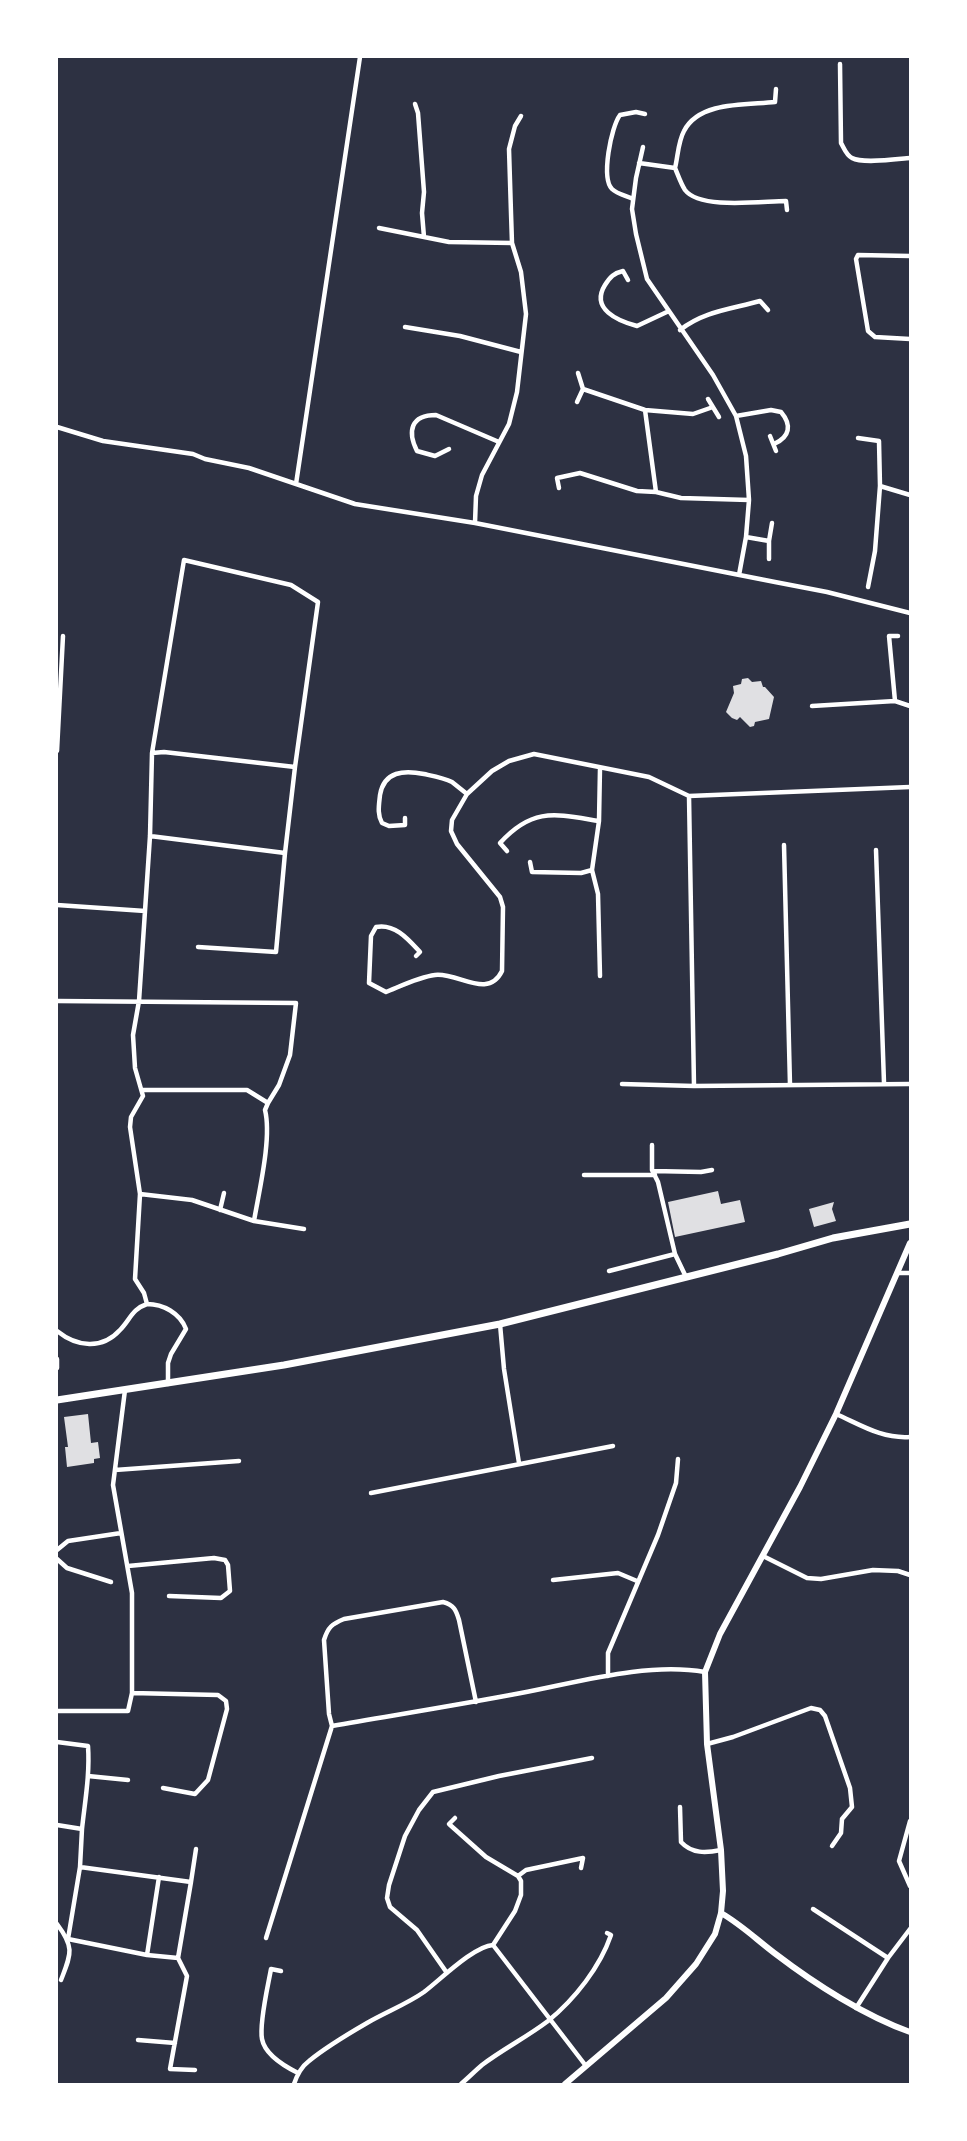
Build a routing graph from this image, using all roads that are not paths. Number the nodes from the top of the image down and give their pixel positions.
1 (360, 57) edge
2 (840, 64) dead end
3 (776, 89) dead end
4 (415, 104) dead end
5 (645, 114) dead end
6 (521, 116) dead end
7 (643, 147) dead end
8 (910, 158) edge
9 (639, 163) junction
10 (675, 168) junction
11 (633, 199) junction
12 (787, 210) dead end
13 (379, 228) dead end
14 (424, 237) junction
15 (512, 243) junction
16 (910, 256) edge
17 (628, 280) dead end
18 (768, 310) dead end
19 (669, 311) junction
20 (405, 327) dead end
21 (681, 330) junction
22 (910, 339) edge
23 (521, 352) junction
24 (578, 373) dead end
25 (583, 389) junction
26 (708, 399) dead end
27 (577, 402) dead end
28 (713, 407) junction
29 (645, 410) junction
30 (736, 416) junction
31 (719, 417) dead end
32 (57, 427) edge
33 (770, 436) dead end
34 (858, 438) dead end
35 (499, 442) junction
36 (774, 444) junction
37 (449, 449) dead end
38 (776, 451) dead end
39 (296, 484) junction
40 (879, 486) junction
41 (559, 488) dead end
42 (656, 492) junction
43 (910, 495) edge
44 (749, 500) junction
45 (475, 523) junction
46 (772, 523) dead end
47 (746, 537) junction
48 (769, 541) junction
49 (769, 559) dead end
50 (739, 575) junction
51 (868, 587) dead end
52 (910, 613) edge
53 (63, 636) dead end
54 (898, 636) dead end
55 (895, 701) junction
56 (812, 706) dead end
57 (910, 706) edge
58 (57, 751) edge
59 (152, 753) junction
60 (295, 767) junction
61 (600, 768) junction
62 (910, 788) edge
63 (467, 794) junction
64 (689, 796) junction
65 (405, 818) dead end
66 (599, 821) junction
67 (150, 836) junction
68 (784, 845) dead end
69 (876, 850) dead end
70 (507, 851) dead end
71 (285, 853) junction
72 (530, 862) dead end
73 (592, 870) junction
74 (57, 905) edge
75 (145, 911) junction
76 (198, 947) dead end
77 (416, 956) dead end
78 (600, 976) dead end
79 (57, 1001) edge
80 (139, 1001) junction
81 (884, 1083) junction
82 (622, 1084) dead end
83 (910, 1084) edge
84 (790, 1085) junction
85 (694, 1086) junction
86 (142, 1090) junction
87 (268, 1103) junction
88 (651, 1145) dead end
89 (712, 1170) dead end
90 (654, 1173) junction
91 (584, 1175) dead end
92 (224, 1192) dead end
93 (140, 1194) junction
94 (220, 1210) junction
95 (254, 1221) junction
96 (910, 1224) edge
97 (303, 1229) dead end
98 (910, 1243) edge
99 (675, 1254) junction
100 (609, 1271) dead end
101 (898, 1273) junction
102 (910, 1273) edge
103 (686, 1277) junction
104 (147, 1304) junction
105 (500, 1324) junction
106 (57, 1331) edge
107 (57, 1359) edge
108 (57, 1368) edge
109 (168, 1384) junction
110 (125, 1390) junction
111 (57, 1400) edge
112 (836, 1414) junction
113 (910, 1437) edge
114 (613, 1446) dead end
115 (678, 1459) dead end
116 (239, 1461) dead end
117 (519, 1463) junction
118 (115, 1470) junction
119 (371, 1493) dead end
120 (121, 1533) junction
121 (57, 1550) edge
122 (763, 1556) junction
123 (57, 1559) edge
124 (128, 1566) junction
125 (910, 1575) edge
126 (553, 1580) dead end
127 (637, 1581) junction
128 (111, 1582) dead end
129 (169, 1596) dead end
130 (705, 1672) junction
131 (608, 1677) junction
132 (132, 1693) junction
133 (476, 1702) junction
134 (57, 1711) edge
135 (332, 1726) junction
136 (57, 1742) edge
137 (707, 1744) junction
138 (592, 1758) dead end
139 (88, 1776) junction
140 (128, 1780) dead end
141 (163, 1788) dead end
142 (680, 1808) dead end
143 (455, 1818) dead end
144 (910, 1821) edge
145 (57, 1825) edge
146 (82, 1829) junction
147 (832, 1846) dead end
148 (196, 1849) dead end
149 (721, 1850) junction
150 (80, 1867) junction
151 (581, 1868) dead end
152 (518, 1876) junction
153 (159, 1877) junction
154 (191, 1882) junction
155 (910, 1886) edge
156 (813, 1909) dead end
157 (721, 1913) junction
158 (57, 1924) edge
159 (910, 1929) edge
160 (607, 1933) dead end
161 (266, 1938) dead end
162 (68, 1939) junction
163 (493, 1945) junction
164 (147, 1955) junction
165 (178, 1958) junction
166 (888, 1958) junction
167 (281, 1971) dead end
168 (447, 1973) junction
169 (61, 1980) dead end
170 (856, 2007) junction
171 (549, 2020) junction
172 (910, 2032) edge
173 (138, 2040) dead end
174 (175, 2043) junction
175 (586, 2066) junction
176 (195, 2070) dead end
177 (298, 2073) junction
178 (294, 2084) edge
179 (461, 2084) edge
180 (565, 2084) edge

1 - 39 street
2 - 8 street
3 - 10 street
4 - 14 street
5 - 11 street
6 - 15 street
7 - 9 street
9 - 10 street
9 - 11 street
10 - 12 street
11 - 19 street
13 - 14 street
14 - 15 street
15 - 23 street
16 - 22 street
17 - 19 street
18 - 21 street
19 - 21 street
20 - 23 street
21 - 30 street
23 - 35 street
24 - 25 street
25 - 27 street
25 - 29 street
26 - 28 street
28 - 29 street
28 - 31 street
29 - 42 street
30 - 36 street
30 - 44 street
32 - 39 street
33 - 36 street
34 - 40 street
35 - 37 street
35 - 45 street
36 - 38 street
39 - 45 street
40 - 43 street
40 - 51 street
41 - 42 street
42 - 44 street
44 - 47 street
45 - 50 street
46 - 48 street
47 - 48 street
47 - 50 street
48 - 49 street
50 - 52 street
53 - 58 street
54 - 55 street
55 - 56 street
55 - 57 street
59 - 60 street
59 - 60 street
59 - 67 street
60 - 71 street
61 - 63 street
61 - 64 street
61 - 66 street
62 - 64 street
63 - 65 street
63 - 77 street
64 - 85 street
66 - 70 street
66 - 73 street
67 - 71 street
67 - 75 street
68 - 84 street
69 - 81 street
71 - 76 street
72 - 73 street
73 - 78 street
74 - 75 street
75 - 80 street
79 - 80 street
80 - 86 street
80 - 87 street
81 - 83 street
81 - 84 street
82 - 85 street
84 - 85 street
86 - 87 street
86 - 93 street
87 - 95 street
88 - 90 street
89 - 90 street
90 - 91 street
90 - 99 street
92 - 94 street
93 - 94 street
93 - 104 street
94 - 95 street
95 - 97 street
96 - 103 main road
98 - 101 street
99 - 100 street
99 - 103 street
101 - 102 street
101 - 112 street
103 - 105 main road
104 - 106 street
104 - 109 street
105 - 109 main road
105 - 117 street
107 - 108 street
109 - 110 main road
110 - 111 main road
110 - 118 street
112 - 113 street
112 - 122 street
114 - 117 street
115 - 127 street
116 - 118 street
117 - 119 street
118 - 120 street
120 - 121 street
120 - 124 street
122 - 125 street
122 - 130 street
123 - 128 street
124 - 129 street
124 - 132 street
126 - 127 street
127 - 131 street
130 - 131 street
130 - 137 street
131 - 133 street
132 - 134 street
132 - 141 street
133 - 135 street
133 - 135 street
135 - 161 street
136 - 139 street
137 - 147 street
137 - 149 street
138 - 168 street
139 - 140 street
139 - 146 street
142 - 149 street
143 - 152 street
144 - 155 street
145 - 146 street
146 - 150 street
148 - 154 street
149 - 157 street
150 - 153 street
150 - 162 street
151 - 152 street
152 - 163 street
153 - 154 street
153 - 164 street
154 - 165 street
156 - 166 street
157 - 170 street
157 - 175 street
158 - 162 street
159 - 166 street
160 - 171 street
162 - 164 street
162 - 169 street
163 - 168 street
163 - 171 street
164 - 165 street
165 - 174 street
166 - 170 street
167 - 177 street
168 - 177 street
170 - 172 street
171 - 175 street
171 - 179 street
173 - 174 street
174 - 176 street
175 - 180 street
177 - 178 street

